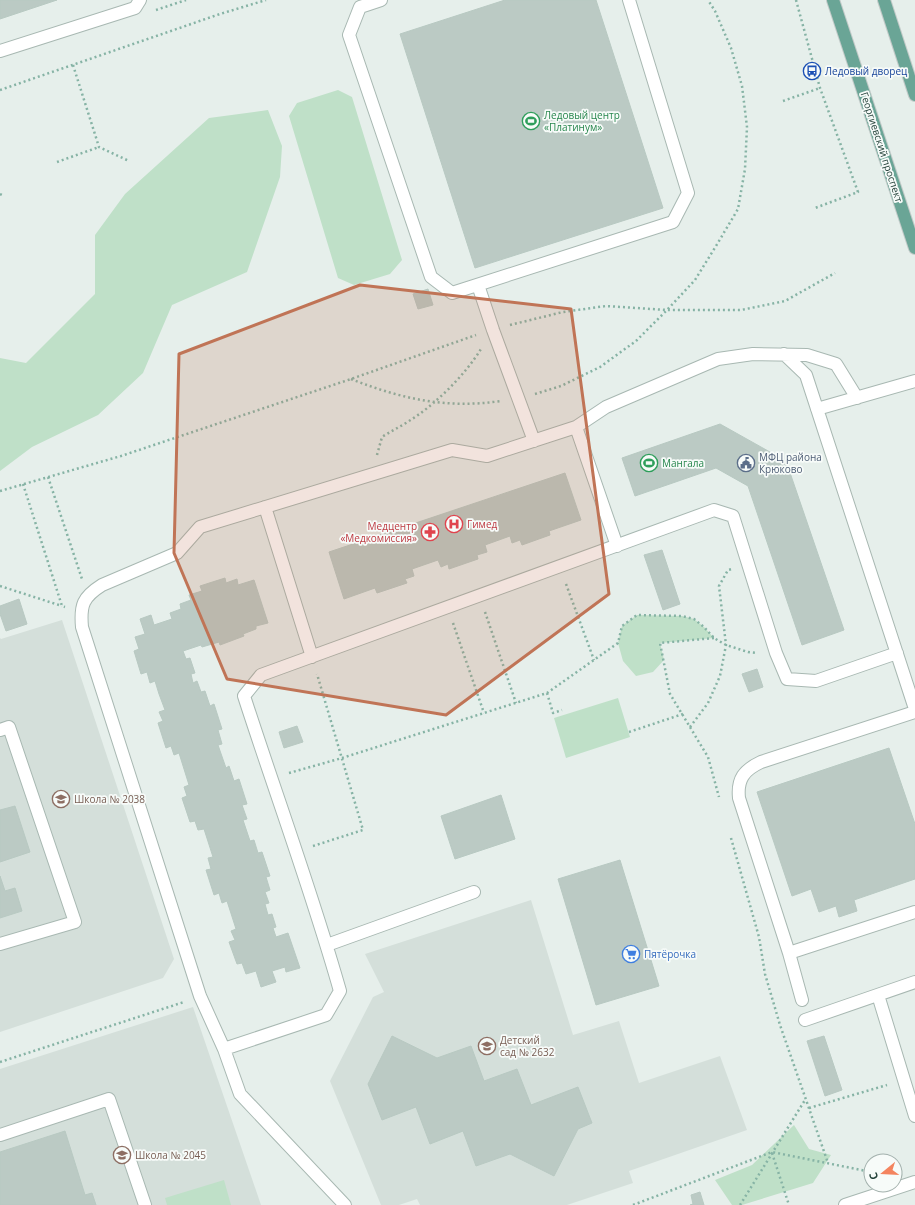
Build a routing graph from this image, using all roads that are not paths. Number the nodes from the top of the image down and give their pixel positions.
1 (381, 0) edge
2 (629, 0) edge
3 (833, 0) edge
4 (884, 0) edge
5 (137, 4) edge
6 (0, 51) edge
7 (915, 95) edge
8 (915, 248) edge
9 (478, 285) junction
10 (784, 354) junction
11 (915, 381) edge
12 (857, 398) junction
13 (817, 409) junction
14 (576, 427) junction
15 (534, 441) junction
16 (265, 507) junction
17 (617, 546) junction
18 (897, 653) junction
19 (312, 657) junction
20 (915, 709) edge
21 (915, 712) edge
22 (0, 730) edge
23 (474, 892) dead end
24 (915, 912) edge
25 (0, 944) edge
26 (327, 945) junction
27 (788, 953) junction
28 (915, 982) edge
29 (878, 995) junction
30 (802, 1000) dead end
31 (805, 1020) dead end
32 (224, 1049) junction
33 (915, 1116) edge
34 (0, 1136) edge
35 (915, 1182) edge
36 (145, 1205) edge
37 (345, 1205) edge
38 (845, 1205) edge

1 - 9 lane
2 - 9 lane
3 - 8 main road, Георгиевский проспект
4 - 7 main road
5 - 6 lane
9 - 15 lane
10 - 12 lane
10 - 13 lane
10 - 14 lane
11 - 12 lane
12 - 13 lane
13 - 18 lane
14 - 15 lane
14 - 17 lane
15 - 16 lane
16 - 19 lane
16 - 32 lane
17 - 18 lane
17 - 19 lane
18 - 20 lane
19 - 26 lane
21 - 27 lane
22 - 25 lane
23 - 26 lane
24 - 27 lane
26 - 32 lane
27 - 30 lane
28 - 29 lane
29 - 31 lane
29 - 33 lane
32 - 37 lane
34 - 36 lane
35 - 38 lane

